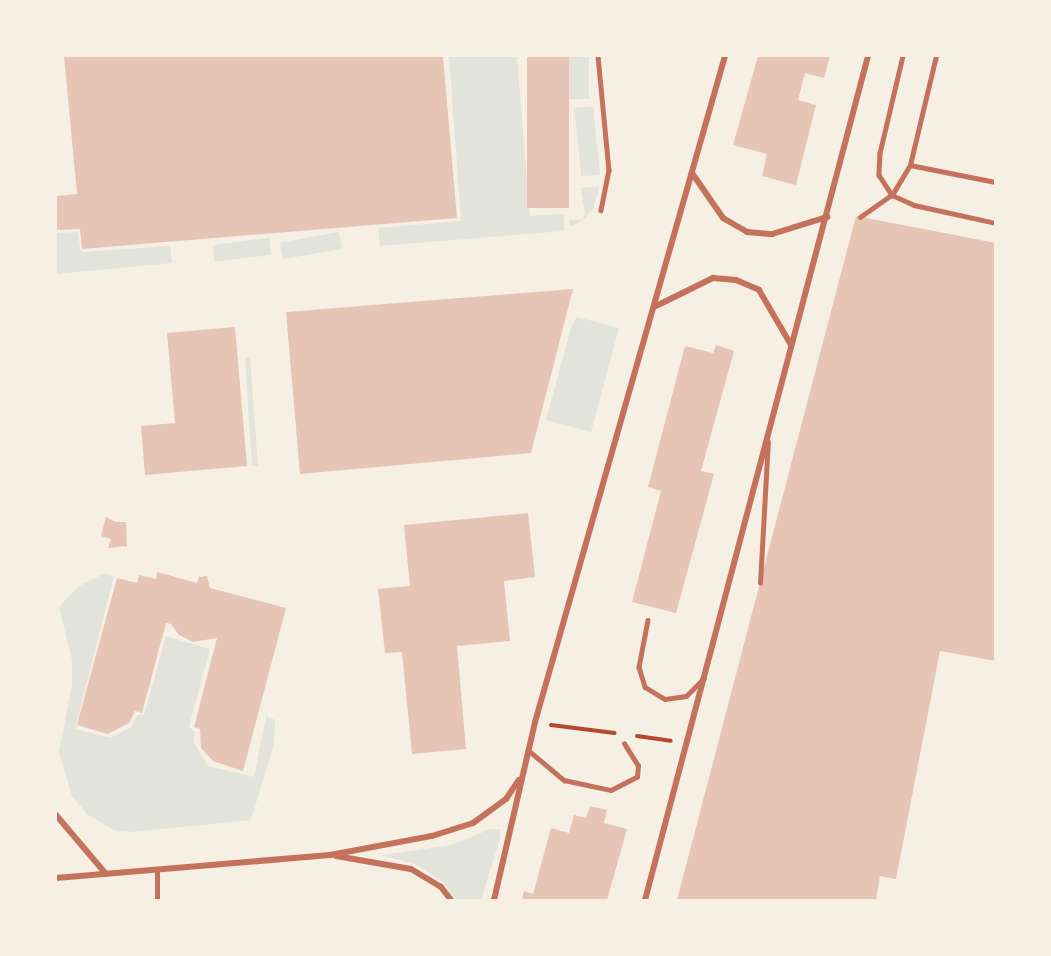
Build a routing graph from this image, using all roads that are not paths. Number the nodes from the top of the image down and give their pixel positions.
1 (598, 56) edge
2 (725, 56) edge
3 (868, 56) edge
4 (903, 56) edge
5 (936, 56) edge
6 (910, 165) junction
7 (692, 173) junction
8 (996, 182) edge
9 (892, 195) junction
10 (601, 210) dead end
11 (827, 217) junction
12 (860, 217) dead end
13 (996, 222) edge
14 (656, 306) junction
15 (792, 346) junction
16 (769, 432) junction
17 (760, 583) dead end
18 (648, 621) dead end
19 (706, 675) junction
20 (624, 744) dead end
21 (528, 750) junction
22 (522, 777) junction
23 (56, 815) edge
24 (330, 855) junction
25 (157, 870) junction
26 (106, 874) junction
27 (56, 878) edge
28 (157, 900) edge
29 (451, 900) edge
30 (494, 900) edge
31 (645, 900) edge

1 - 10 lane
2 - 7 street
3 - 11 street
4 - 9 lane
5 - 6 lane
6 - 8 lane
6 - 9 lane
7 - 11 street
7 - 14 street
9 - 12 lane
9 - 13 lane
11 - 15 street
14 - 15 street
14 - 21 street
15 - 16 street
16 - 17 lane
16 - 19 street
18 - 19 lane
19 - 31 street
20 - 21 lane
21 - 22 street
22 - 24 street
22 - 30 street
23 - 26 street
24 - 25 street
24 - 29 street
25 - 26 street
25 - 28 lane
26 - 27 street

